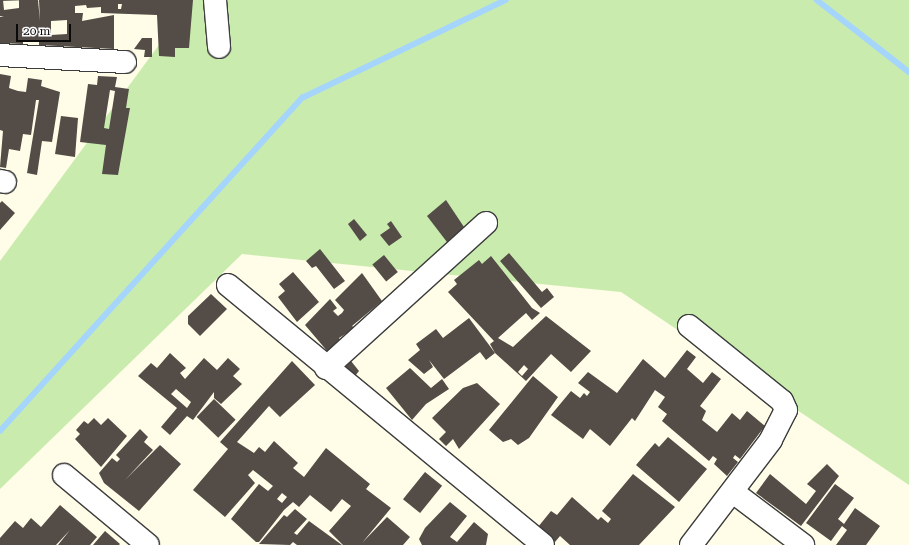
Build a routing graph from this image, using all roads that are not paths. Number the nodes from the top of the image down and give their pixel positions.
1 (215, 0) edge
2 (219, 47) dead end
3 (0, 55) edge
4 (125, 62) dead end
5 (486, 223) dead end
6 (228, 285) dead end
7 (689, 326) dead end
8 (326, 368) junction
9 (64, 475) dead end
10 (733, 492) junction
11 (148, 545) edge
12 (543, 545) edge
13 (691, 545) edge
14 (803, 545) edge

1 - 2 street
3 - 4 street
5 - 8 street
6 - 8 street
7 - 10 street
8 - 12 street
9 - 11 street
10 - 13 street
10 - 14 street

